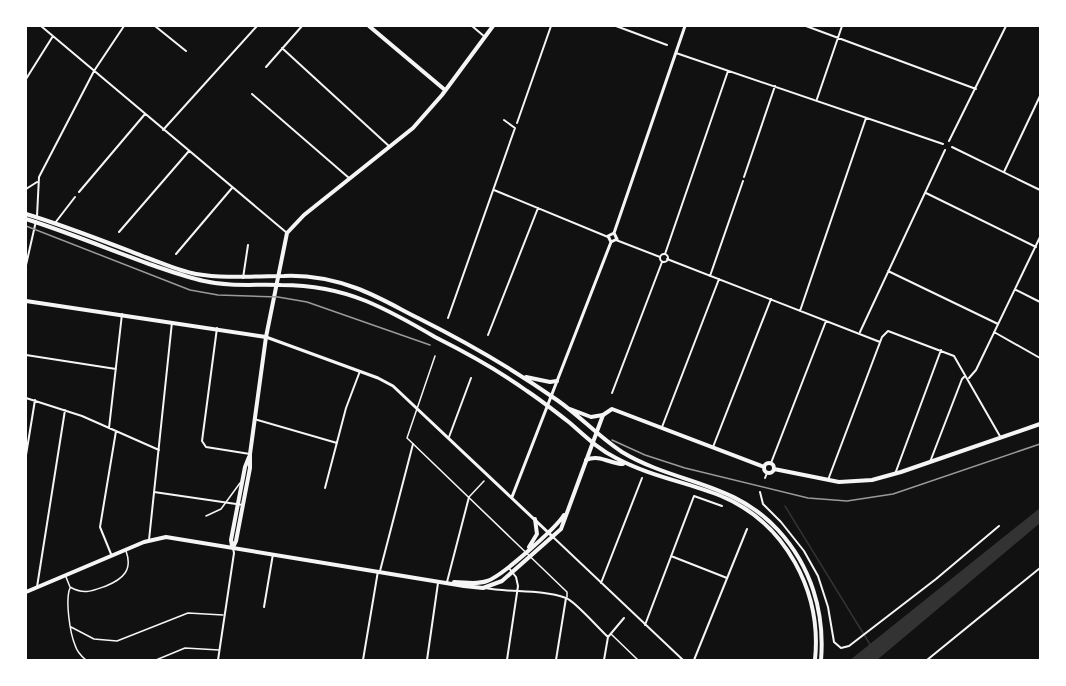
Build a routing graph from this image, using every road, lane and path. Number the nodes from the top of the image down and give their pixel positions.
1 (41, 26) edge
2 (124, 26) edge
3 (155, 26) edge
4 (257, 26) edge
5 (302, 26) edge
6 (369, 26) edge
7 (472, 26) edge
8 (493, 26) edge
9 (551, 26) edge
10 (616, 26) edge
11 (685, 26) edge
12 (806, 26) edge
13 (842, 26) edge
14 (1006, 26) edge
15 (54, 36) junction
16 (485, 37) junction
17 (838, 37) junction
18 (667, 45) dead end
19 (282, 48) junction
20 (186, 51) dead end
21 (676, 53) junction
22 (266, 67) dead end
23 (94, 71) junction
24 (728, 71) junction
25 (26, 79) edge
26 (775, 86) junction
27 (975, 89) junction
28 (446, 90) junction
29 (252, 93) dead end
30 (1041, 96) edge
31 (816, 101) junction
32 (145, 114) junction
33 (866, 118) junction
34 (504, 120) dead end
35 (517, 123) dead end
36 (163, 130) junction
37 (949, 141) junction
38 (943, 144) junction
39 (390, 147) junction
40 (952, 147) junction
41 (945, 150) junction
42 (189, 151) junction
43 (1004, 172) junction
44 (350, 179) junction
45 (38, 182) junction
46 (232, 188) junction
47 (26, 189) edge
48 (493, 190) junction
49 (1041, 190) edge
50 (79, 192) dead end
51 (926, 193) junction
52 (75, 197) dead end
53 (538, 208) junction
54 (26, 214) edge
55 (26, 219) edge
56 (36, 220) junction
57 (55, 224) junction
58 (119, 232) dead end
59 (287, 233) junction
60 (614, 233) junction
61 (608, 237) junction
62 (1041, 237) edge
63 (616, 240) junction
64 (611, 242) junction
65 (248, 245) dead end
66 (1036, 247) junction
67 (176, 254) dead end
68 (665, 254) junction
69 (660, 257) junction
70 (668, 260) junction
71 (662, 262) junction
72 (26, 265) edge
73 (888, 271) junction
74 (277, 276) junction
75 (710, 276) junction
76 (243, 278) junction
77 (719, 279) junction
78 (275, 285) junction
79 (1015, 290) junction
80 (771, 299) junction
81 (26, 301) edge
82 (1041, 302) edge
83 (800, 310) junction
84 (122, 314) junction
85 (448, 318) dead end
86 (826, 321) junction
87 (172, 322) junction
88 (998, 324) junction
89 (217, 328) junction
90 (994, 332) junction
91 (859, 333) junction
92 (488, 335) dead end
93 (266, 336) junction
94 (880, 342) junction
95 (941, 350) junction
96 (26, 356) edge
97 (435, 356) dead end
98 (1041, 358) edge
99 (116, 369) junction
100 (360, 371) junction
101 (966, 375) junction
102 (523, 377) junction
103 (471, 378) dead end
104 (968, 379) junction
105 (557, 381) junction
106 (612, 393) dead end
107 (552, 396) junction
108 (26, 398) edge
109 (35, 400) junction
110 (548, 406) junction
111 (417, 408) junction
112 (569, 409) junction
113 (65, 410) junction
114 (603, 415) junction
115 (254, 419) junction
116 (1041, 424) edge
117 (662, 427) junction
118 (109, 428) junction
119 (116, 431) junction
120 (597, 432) junction
121 (449, 437) junction
122 (1001, 438) junction
123 (337, 443) junction
124 (593, 443) junction
125 (413, 444) junction
126 (713, 447) junction
127 (159, 450) junction
128 (250, 454) junction
129 (26, 455) edge
130 (586, 459) junction
131 (930, 462) junction
132 (771, 463) junction
133 (627, 464) junction
134 (764, 466) junction
135 (774, 469) junction
136 (767, 473) junction
137 (895, 474) junction
138 (642, 478) dead end
139 (765, 478) dead end
140 (242, 480) junction
141 (828, 480) junction
142 (484, 481) dead end
143 (325, 488) dead end
144 (154, 492) junction
145 (760, 492) dead end
146 (469, 497) junction
147 (512, 498) junction
148 (226, 502) junction
149 (240, 505) junction
150 (722, 506) dead end
151 (566, 512) junction
152 (206, 516) dead end
153 (535, 519) junction
154 (999, 526) dead end
155 (747, 529) dead end
156 (549, 533) junction
157 (553, 537) junction
158 (149, 540) junction
159 (232, 547) junction
160 (126, 550) junction
161 (526, 551) junction
162 (273, 554) junction
163 (112, 555) junction
164 (671, 556) junction
165 (530, 557) junction
166 (508, 567) junction
167 (1041, 567) edge
168 (379, 571) junction
169 (513, 572) junction
170 (65, 575) junction
171 (727, 578) junction
172 (439, 581) junction
173 (447, 582) junction
174 (601, 583) junction
175 (37, 587) junction
176 (70, 587) junction
177 (483, 588) junction
178 (518, 590) junction
179 (26, 592) edge
180 (566, 598) junction
181 (264, 607) dead end
182 (225, 615) junction
183 (624, 618) dead end
184 (645, 625) junction
185 (71, 627) junction
186 (609, 635) junction
187 (220, 650) junction
188 (86, 660) edge
189 (156, 660) edge
190 (218, 660) edge
191 (363, 660) edge
192 (427, 660) edge
193 (507, 660) edge
194 (556, 660) edge
195 (604, 660) edge
196 (638, 660) edge
197 (683, 660) edge
198 (694, 660) edge
199 (815, 660) edge
200 (821, 660) edge
201 (927, 660) edge

1 - 15 street
2 - 23 street
3 - 20 street
4 - 36 street
5 - 19 street
6 - 28 main road
7 - 16 street
8 - 16 main road
9 - 35 street
10 - 18 street
11 - 21 street
12 - 17 street
13 - 17 street
14 - 27 street
15 - 23 street
15 - 25 street
16 - 28 main road
17 - 27 street
17 - 31 street
19 - 22 street
19 - 39 street
21 - 24 street
21 - 60 street
23 - 32 street
23 - 45 street
24 - 26 street
24 - 68 street
26 - 31 street
26 - 75 street
27 - 37 street
28 - 39 main road
29 - 44 street
30 - 43 street
31 - 33 street
32 - 36 street
32 - 50 street
33 - 38 street
33 - 83 street
34 - 48 street
36 - 42 street
37 - 38 street
37 - 40 street
38 - 41 street
39 - 44 main road
40 - 41 street
40 - 43 street
41 - 51 street
42 - 46 street
42 - 58 street
43 - 49 street
44 - 59 main road
45 - 47 street
45 - 56 street
46 - 59 street
46 - 67 street
48 - 53 street
48 - 85 street
51 - 66 street
51 - 73 street
52 - 57 street
53 - 61 street
53 - 92 street
54 - 56 main road
55 - 56 main road
56 - 57 main road
56 - 72 street
56 - 78 main road
57 - 76 main road
59 - 74 main road
60 - 61 street
60 - 63 street
61 - 64 street
62 - 66 street
63 - 64 street
63 - 69 street
64 - 105 street
65 - 76 street
66 - 79 street
68 - 69 street
68 - 70 street
69 - 71 street
70 - 71 street
70 - 75 street
71 - 106 street
73 - 88 street
73 - 91 street
74 - 76 main road
74 - 78 main road
74 - 102 main road
75 - 77 street
77 - 80 street
77 - 117 street
78 - 93 main road
78 - 110 main road
79 - 82 street
79 - 88 street
80 - 83 street
80 - 126 street
81 - 84 main road
83 - 86 street
84 - 87 main road
84 - 99 street
86 - 91 street
86 - 132 street
87 - 89 main road
87 - 127 street
88 - 90 street
89 - 93 main road
89 - 128 street
90 - 98 street
90 - 104 street
91 - 94 street
93 - 100 street
93 - 115 main road
94 - 95 street
94 - 141 street
95 - 101 street
95 - 137 street
96 - 99 street
97 - 111 lane
99 - 118 street
100 - 111 street
100 - 123 street
101 - 104 street
101 - 131 street
102 - 105 main road
102 - 107 main road
103 - 121 street
104 - 122 street
105 - 107 street
107 - 110 street
107 - 112 main road
108 - 109 street
109 - 113 street
109 - 129 street
110 - 124 main road
110 - 147 street
111 - 121 street
111 - 125 lane
112 - 114 main road
112 - 120 main road
113 - 118 street
113 - 175 street
114 - 117 main road
114 - 120 main road
115 - 123 street
115 - 128 main road
116 - 122 main road
117 - 126 main road
118 - 119 street
119 - 127 street
119 - 163 street
120 - 124 main road
120 - 200 main road
121 - 147 street
122 - 131 main road
123 - 143 street
124 - 130 main road
124 - 133 main road
125 - 146 lane
125 - 168 street
126 - 134 main road
127 - 144 street
128 - 140 main road
128 - 149 main road
130 - 133 main road
130 - 151 main road
131 - 137 main road
132 - 134 main road
132 - 135 main road
133 - 199 main road
134 - 136 main road
135 - 136 main road
135 - 141 main road
136 - 139 street
137 - 141 main road
138 - 174 street
140 - 148 lane
140 - 149 main road
142 - 146 lane
144 - 148 street
144 - 158 street
145 - 154 street
146 - 161 lane
146 - 173 street
147 - 153 street
148 - 149 street
148 - 152 lane
149 - 159 main road
150 - 164 street
151 - 156 main road
151 - 157 main road
153 - 156 street
153 - 161 main road
155 - 171 street
156 - 157 street
156 - 161 main road
157 - 165 main road
157 - 174 street
158 - 159 main road
158 - 160 main road
159 - 162 main road
159 - 182 street
160 - 163 main road
160 - 176 lane
161 - 165 lane
161 - 166 main road
162 - 168 main road
162 - 181 street
163 - 170 main road
164 - 171 street
164 - 184 street
165 - 169 main road
165 - 180 lane
166 - 169 street
166 - 173 main road
167 - 201 street
168 - 172 main road
168 - 191 street
169 - 177 main road
169 - 178 street
170 - 175 main road
170 - 176 lane
171 - 198 street
172 - 173 main road
172 - 192 street
173 - 177 main road
174 - 184 street
175 - 179 main road
176 - 185 lane
177 - 178 street
178 - 180 street
178 - 193 street
180 - 186 street
180 - 194 street
182 - 185 lane
182 - 187 street
183 - 186 street
184 - 197 street
185 - 188 lane
186 - 195 street
186 - 196 lane
187 - 189 lane
187 - 190 street

